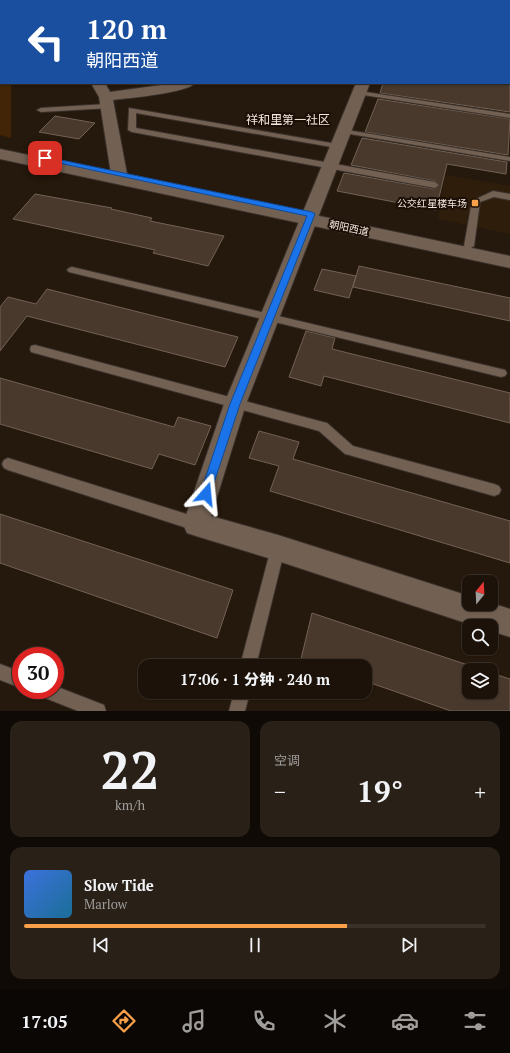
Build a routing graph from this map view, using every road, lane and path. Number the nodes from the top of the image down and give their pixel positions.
1 (98, 84) edge
2 (186, 84) edge
3 (361, 88) edge
4 (106, 101) junction
5 (41, 110) dead end
6 (510, 116) edge
7 (0, 148) edge
8 (337, 148) junction
9 (0, 154) edge
10 (510, 159) edge
11 (120, 174) junction
12 (435, 185) dead end
13 (510, 197) edge
14 (311, 217) junction
15 (466, 249) junction
16 (510, 255) edge
17 (510, 262) edge
18 (72, 270) dead end
19 (270, 318) junction
20 (35, 349) dead end
21 (501, 373) dead end
22 (235, 404) junction
23 (8, 464) dead end
24 (494, 490) dead end
25 (196, 524) junction
26 (278, 548) junction
27 (510, 623) edge
28 (250, 659) edge
29 (0, 672) edge
30 (12, 677) edge
31 (64, 697) edge
32 (240, 699) edge
33 (98, 711) edge
34 (237, 711) edge

1 - 4 street
2 - 4 street
3 - 6 lane
3 - 8 street
4 - 5 lane
4 - 11 street
7 - 11 main road, 朝阳西道
8 - 8 lane
8 - 10 lane
8 - 12 lane
8 - 14 street
9 - 14 main road, 朝阳西道
11 - 14 main road, 朝阳西道
13 - 15 lane
14 - 15 main road, 朝阳西道
14 - 19 street
15 - 16 main road, 朝阳西道
15 - 17 main road, 朝阳西道
18 - 19 lane
19 - 21 lane
19 - 22 street
20 - 22 lane
22 - 24 lane
22 - 25 street
23 - 25 lane
25 - 26 street
26 - 27 street
26 - 28 lane
29 - 30 lane
31 - 33 lane
32 - 34 lane

